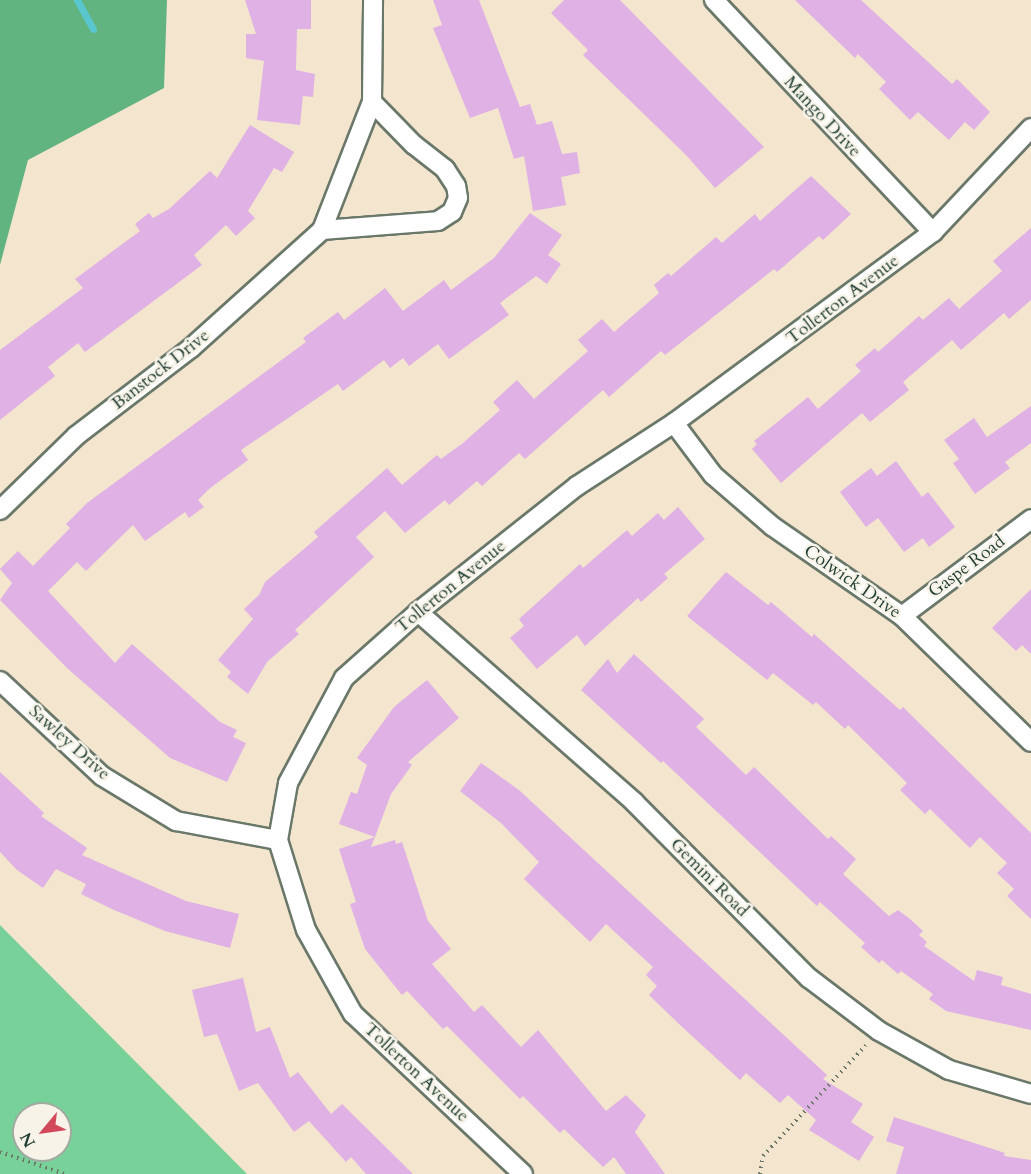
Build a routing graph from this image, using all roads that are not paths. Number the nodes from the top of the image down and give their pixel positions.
1 (372, 0) edge
2 (714, 0) edge
3 (372, 102) junction
4 (1031, 128) edge
5 (322, 230) junction
6 (933, 232) junction
7 (674, 423) junction
8 (0, 510) edge
9 (1031, 519) edge
10 (418, 612) junction
11 (902, 616) junction
12 (0, 681) edge
13 (1031, 742) edge
14 (278, 840) junction
15 (1031, 1094) edge
16 (523, 1174) edge

1 - 3 street, Banstock Drive
2 - 6 street, Mango Drive
3 - 5 street, Banstock Drive
3 - 5 street
4 - 6 street, Tollerton Avenue
5 - 8 street, Banstock Drive
6 - 7 street, Tollerton Avenue
7 - 10 street, Tollerton Avenue
7 - 11 street, Colwick Drive
9 - 11 street, Gaspe Road
10 - 14 street, Tollerton Avenue
10 - 15 street, Gemini Road
11 - 13 street, Colwick Drive
12 - 14 street, Sawley Drive
14 - 16 street, Tollerton Avenue

